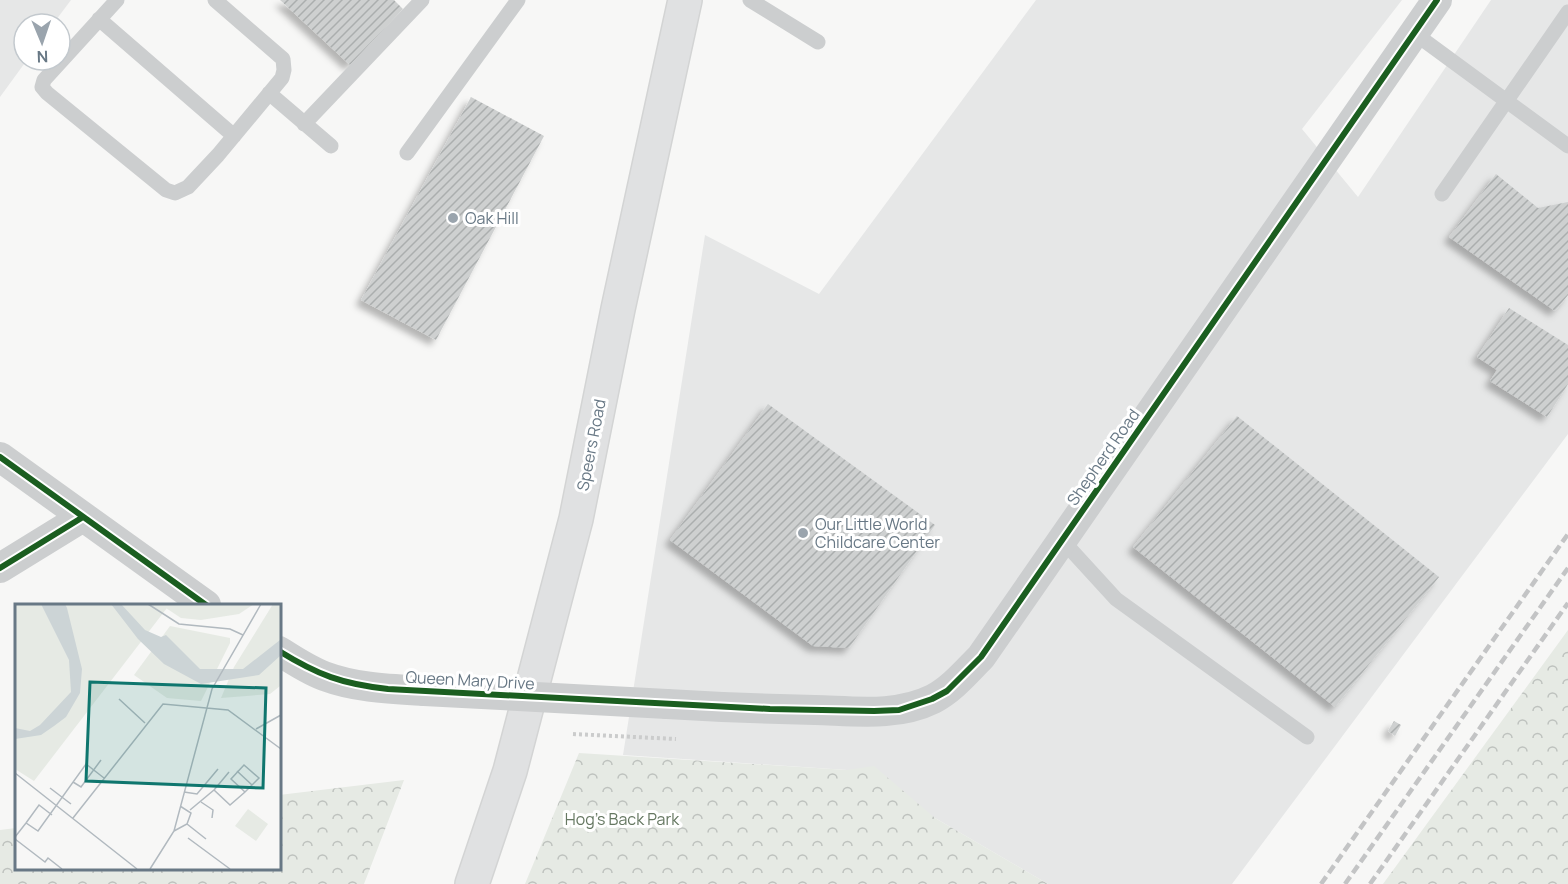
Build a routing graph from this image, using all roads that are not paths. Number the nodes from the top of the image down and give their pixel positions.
1 (117, 0) edge
2 (215, 0) edge
3 (422, 0) edge
4 (518, 0) edge
5 (685, 0) edge
6 (750, 0) edge
7 (1437, 0) edge
8 (1568, 12) edge
9 (99, 19) junction
10 (1414, 33) junction
11 (818, 42) dead end
12 (269, 93) junction
13 (1506, 101) junction
14 (304, 124) junction
15 (234, 136) junction
16 (331, 146) dead end
17 (1568, 146) edge
18 (407, 153) dead end
19 (1442, 194) dead end
20 (0, 457) edge
21 (83, 518) junction
22 (1062, 540) junction
23 (0, 568) edge
24 (205, 604) edge
25 (280, 652) edge
26 (667, 704) joint
27 (1307, 737) dead end
28 (472, 884) edge

1 - 9 lane
2 - 12 lane
3 - 14 lane
4 - 18 lane
5 - 28 main road, Speers Road
6 - 11 lane
7 - 10 street, Shepherd Road
8 - 13 lane
9 - 15 lane
9 - 15 lane
10 - 13 lane
10 - 22 street, Shepherd Road
12 - 14 lane
12 - 15 lane
13 - 17 lane
13 - 19 lane
14 - 16 lane
20 - 21 street
21 - 23 street
21 - 24 street
22 - 26 street, Shepherd Road
22 - 27 lane
25 - 26 street, Queen Mary Drive, bridge

